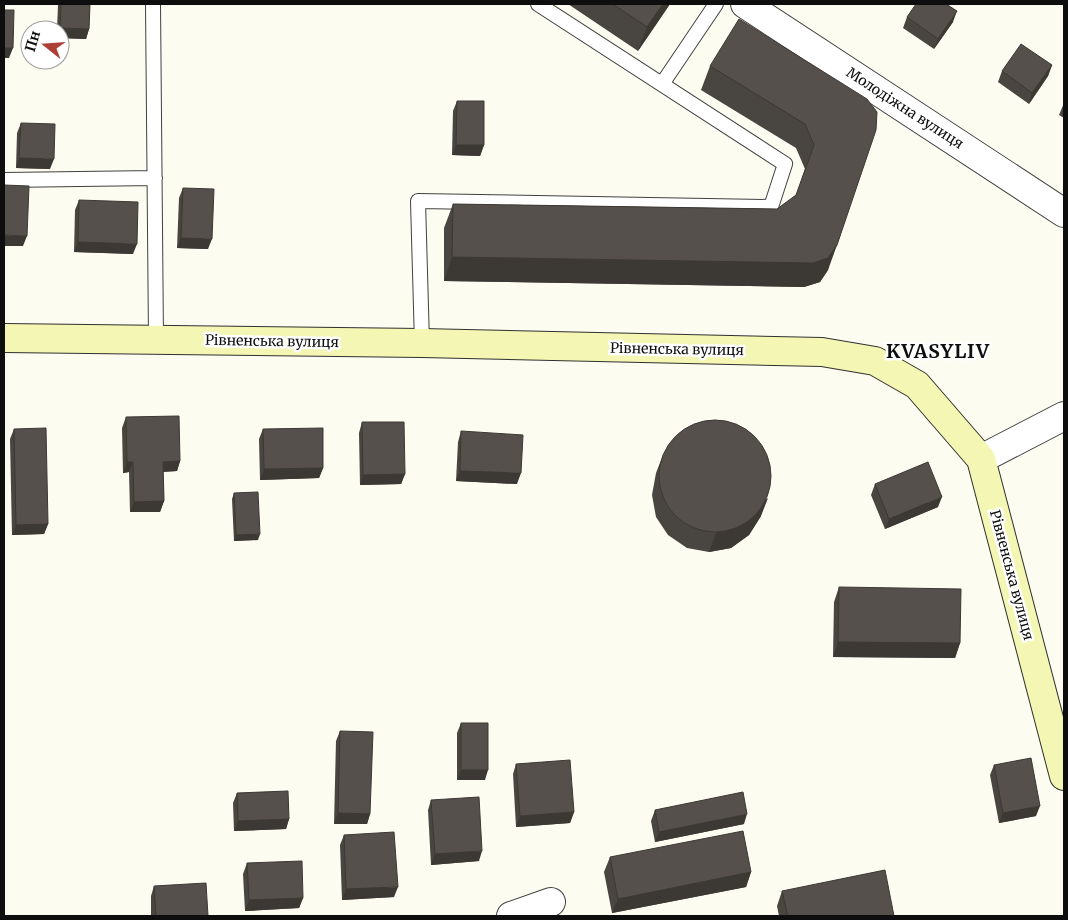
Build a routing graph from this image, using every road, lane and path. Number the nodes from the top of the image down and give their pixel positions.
1 (153, 4) edge
2 (538, 4) edge
3 (716, 4) edge
4 (745, 4) edge
5 (662, 84) junction
6 (154, 178) junction
7 (4, 180) edge
8 (1064, 213) edge
9 (4, 338) edge
10 (156, 340) junction
11 (422, 343) junction
12 (1064, 416) edge
13 (981, 459) junction
14 (1064, 776) edge
15 (551, 902) dead end
16 (511, 916) edge

1 - 6 lane
2 - 5 lane
3 - 5 lane
4 - 8 street, Молодіжна вулиця
5 - 11 lane
6 - 7 lane
6 - 10 lane
9 - 10 main road, Рівненська вулиця
10 - 11 main road, Рівненська вулиця
11 - 13 main road, Рівненська вулиця
12 - 13 street
13 - 14 main road, Рівненська вулиця
15 - 16 street

